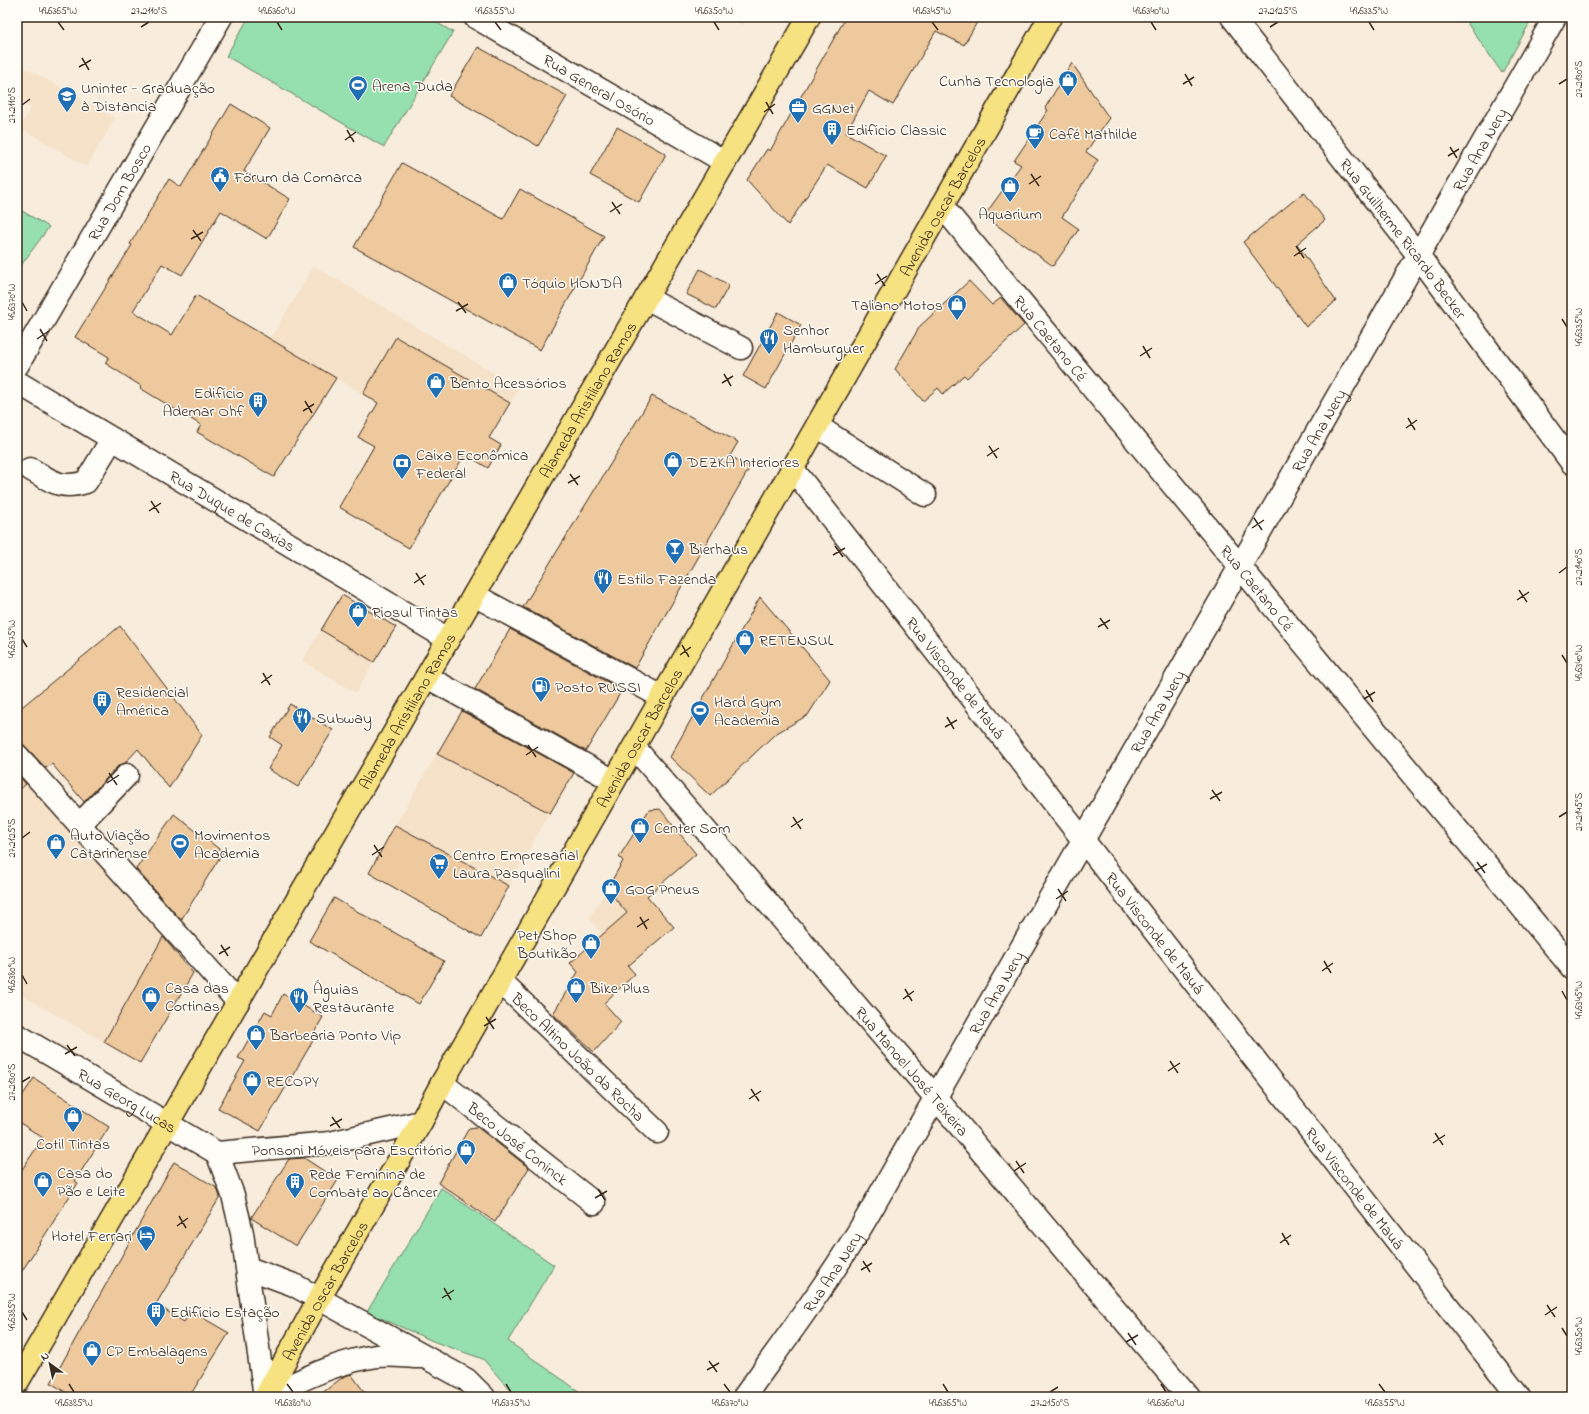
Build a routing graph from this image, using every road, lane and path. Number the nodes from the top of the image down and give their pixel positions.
1 (221, 17) edge
2 (475, 17) edge
3 (809, 17) edge
4 (1050, 17) edge
5 (1232, 17) edge
6 (1555, 17) edge
7 (725, 162) junction
8 (942, 206) junction
9 (1418, 255) junction
10 (646, 298) junction
11 (741, 348) dead end
12 (17, 366) edge
13 (17, 382) edge
14 (817, 426) junction
15 (112, 439) junction
16 (1572, 463) edge
17 (792, 468) junction
18 (30, 469) dead end
19 (925, 495) dead end
20 (1240, 566) junction
21 (474, 595) junction
22 (448, 639) junction
23 (427, 677) junction
24 (662, 697) junction
25 (634, 747) junction
26 (17, 755) edge
27 (127, 775) dead end
28 (614, 781) junction
29 (80, 824) junction
30 (1084, 840) junction
31 (1572, 968) edge
32 (500, 981) junction
33 (238, 1002) junction
34 (17, 1035) edge
35 (442, 1083) junction
36 (936, 1098) junction
37 (421, 1122) junction
38 (168, 1123) junction
39 (657, 1132) dead end
40 (217, 1153) junction
41 (594, 1203) dead end
42 (248, 1268) junction
43 (319, 1299) junction
44 (425, 1358) junction
45 (17, 1383) edge
46 (265, 1397) edge
47 (484, 1397) edge
48 (744, 1397) edge
49 (1189, 1397) edge
50 (1519, 1397) edge

1 - 12 street, Rua Dom Bosco
2 - 7 street, Rua General Osório
3 - 7 main road, Alameda Aristiliano Ramos
4 - 8 main road, Avenida Oscar Barcelos
5 - 9 street, Rua Guilherme Ricardo Becker
6 - 9 street, Rua Ana Nery
7 - 10 main road, Alameda Aristiliano Ramos
8 - 14 main road, Avenida Oscar Barcelos
8 - 20 street, Rua Caetano Cé
9 - 16 street, Rua Guilherme Ricardo Becker
9 - 20 street, Rua Ana Nery
10 - 11 street
10 - 21 main road, Alameda Aristiliano Ramos
13 - 15 street, Rua Duque de Caxias
14 - 17 main road, Avenida Oscar Barcelos
14 - 19 street
15 - 18 street
15 - 22 street, Rua Duque de Caxias
17 - 24 main road, Avenida Oscar Barcelos
17 - 30 street, Rua Visconde de Mauá
20 - 30 street, Rua Ana Nery
20 - 31 street, Rua Caetano Cé
21 - 22 main road, Alameda Aristiliano Ramos
21 - 24 street
22 - 23 main road, Alameda Aristiliano Ramos
23 - 28 street
23 - 33 main road, Alameda Aristiliano Ramos
24 - 25 main road, Avenida Oscar Barcelos
25 - 28 main road, Avenida Oscar Barcelos
25 - 36 street, Rua Manoel José Teixeira
26 - 29 street
27 - 29 street
28 - 32 main road, Avenida Oscar Barcelos
29 - 33 street
30 - 36 street, Rua Ana Nery
30 - 50 street, Rua Visconde de Mauá
32 - 35 main road, Avenida Oscar Barcelos
32 - 39 street, Beco Altino João da Rocha
33 - 38 main road, Alameda Aristiliano Ramos
34 - 38 street, Rua Georg Lucas
35 - 37 main road, Avenida Oscar Barcelos
35 - 41 street, Beco José Coninck
36 - 48 street, Rua Ana Nery
36 - 49 street, Rua Manoel José Teixeira
37 - 40 street
37 - 43 main road, Avenida Oscar Barcelos
38 - 40 street, Rua Georg Lucas
38 - 45 main road, Alameda Aristiliano Ramos
40 - 42 street
42 - 43 street
42 - 46 street
43 - 44 street
43 - 46 main road, Avenida Oscar Barcelos
44 - 46 street
44 - 47 street

